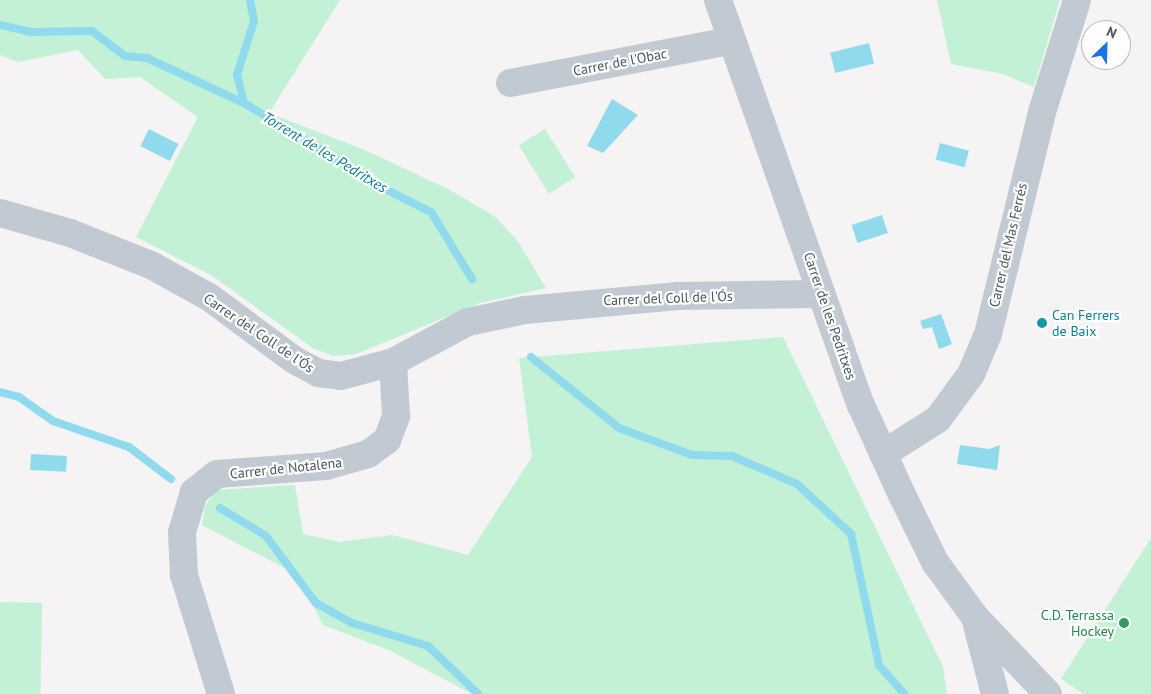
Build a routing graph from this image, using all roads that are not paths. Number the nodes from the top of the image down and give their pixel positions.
1 (718, 0) edge
2 (1077, 0) edge
3 (731, 41) junction
4 (510, 84) dead end
5 (0, 213) edge
6 (821, 294) junction
7 (394, 362) junction
8 (883, 454) junction
9 (975, 617) junction
10 (221, 694) edge
11 (995, 694) edge
12 (1048, 694) edge

1 - 3 street, Carrer de les Pedritxes
2 - 8 street, Carrer del Mas Ferrés
3 - 4 street, Carrer de l'Obac
3 - 6 street, Carrer de les Pedritxes
5 - 7 street, Carrer del Coll de l'Ós
6 - 7 street, Carrer del Coll de l'Ós
6 - 8 street, Carrer de les Pedritxes
7 - 10 street, Carrer de Notalena
8 - 9 street, Carrer de les Pedritxes
9 - 11 street, Carrer de les Pedritxes
9 - 12 street, Carrer de les Pedritxes

